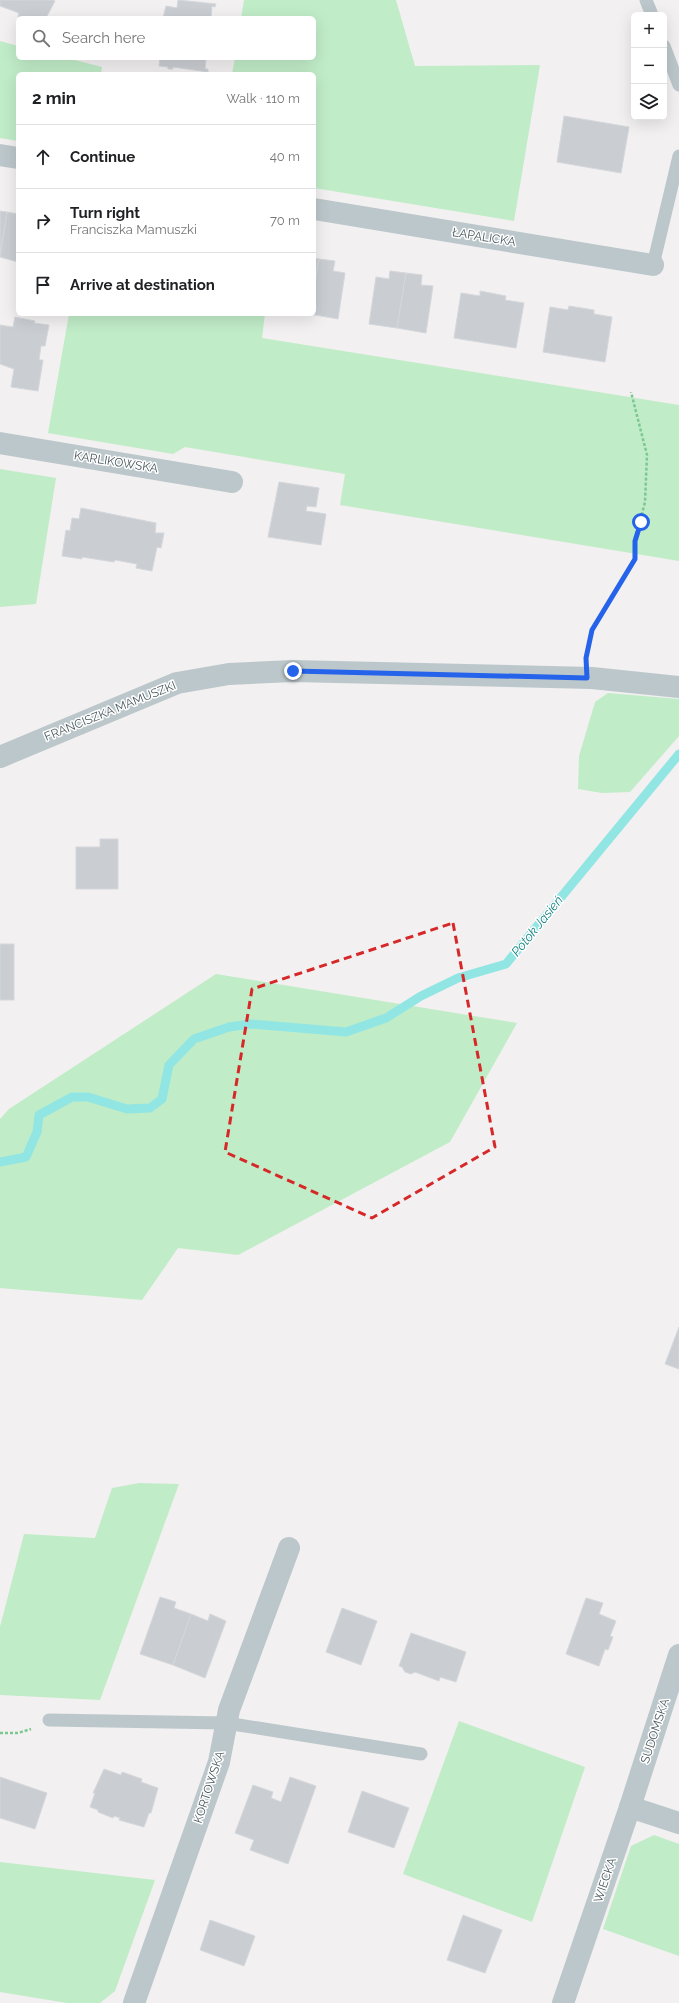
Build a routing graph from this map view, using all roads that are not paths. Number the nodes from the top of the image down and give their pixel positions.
1 (646, 0) edge
2 (651, 12) edge
3 (665, 48) edge
4 (679, 85) edge
5 (0, 156) edge
6 (679, 156) edge
7 (16, 158) edge
8 (316, 209) edge
9 (653, 265) joint
10 (0, 443) edge
11 (232, 482) dead end
12 (679, 687) edge
13 (0, 757) edge
14 (289, 1548) dead end
15 (679, 1655) edge
16 (49, 1720) road end
17 (226, 1724) junction
18 (421, 1754) dead end
19 (630, 1807) junction
20 (679, 1823) edge
21 (134, 2003) edge
22 (563, 2003) edge

1 - 2 lane
3 - 4 lane
5 - 7 street
6 - 9 lane
8 - 9 street, ŁAPALICKA
10 - 11 street, KARLIKOWSKA
12 - 13 street, FRANCISZKA MAMUSZKI
14 - 17 street, KORTOWSKA
15 - 19 street, SUDOMSKA
16 - 17 lane
17 - 18 lane
17 - 21 street, KORTOWSKA
19 - 20 street
19 - 22 street, WIECKA

